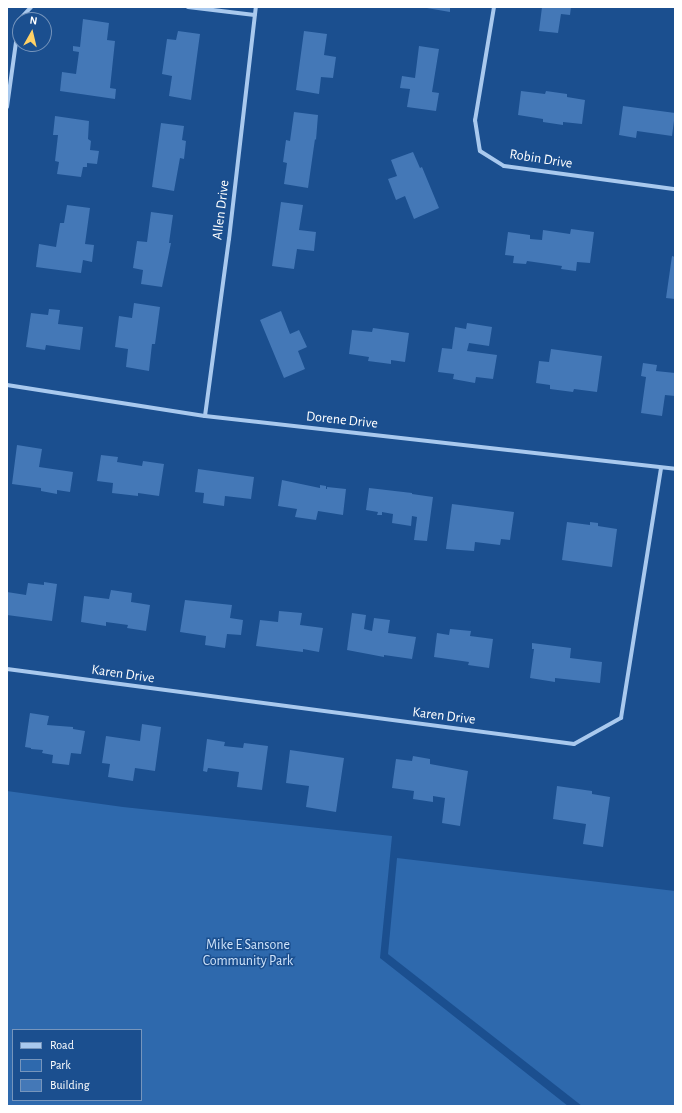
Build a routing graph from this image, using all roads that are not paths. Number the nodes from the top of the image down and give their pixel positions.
1 (31, 7) edge
2 (188, 7) edge
3 (256, 7) edge
4 (494, 7) edge
5 (255, 15) junction
6 (7, 107) edge
7 (675, 190) edge
8 (7, 385) edge
9 (205, 416) junction
10 (661, 468) junction
11 (675, 469) edge
12 (7, 669) edge

1 - 6 street
2 - 5 street
3 - 5 street, Allen Drive
4 - 7 street, Robin Drive
5 - 9 street, Allen Drive
8 - 9 street, Dorene Drive
9 - 10 street, Dorene Drive
10 - 11 street, Dorene Drive
10 - 12 street, Karen Drive

